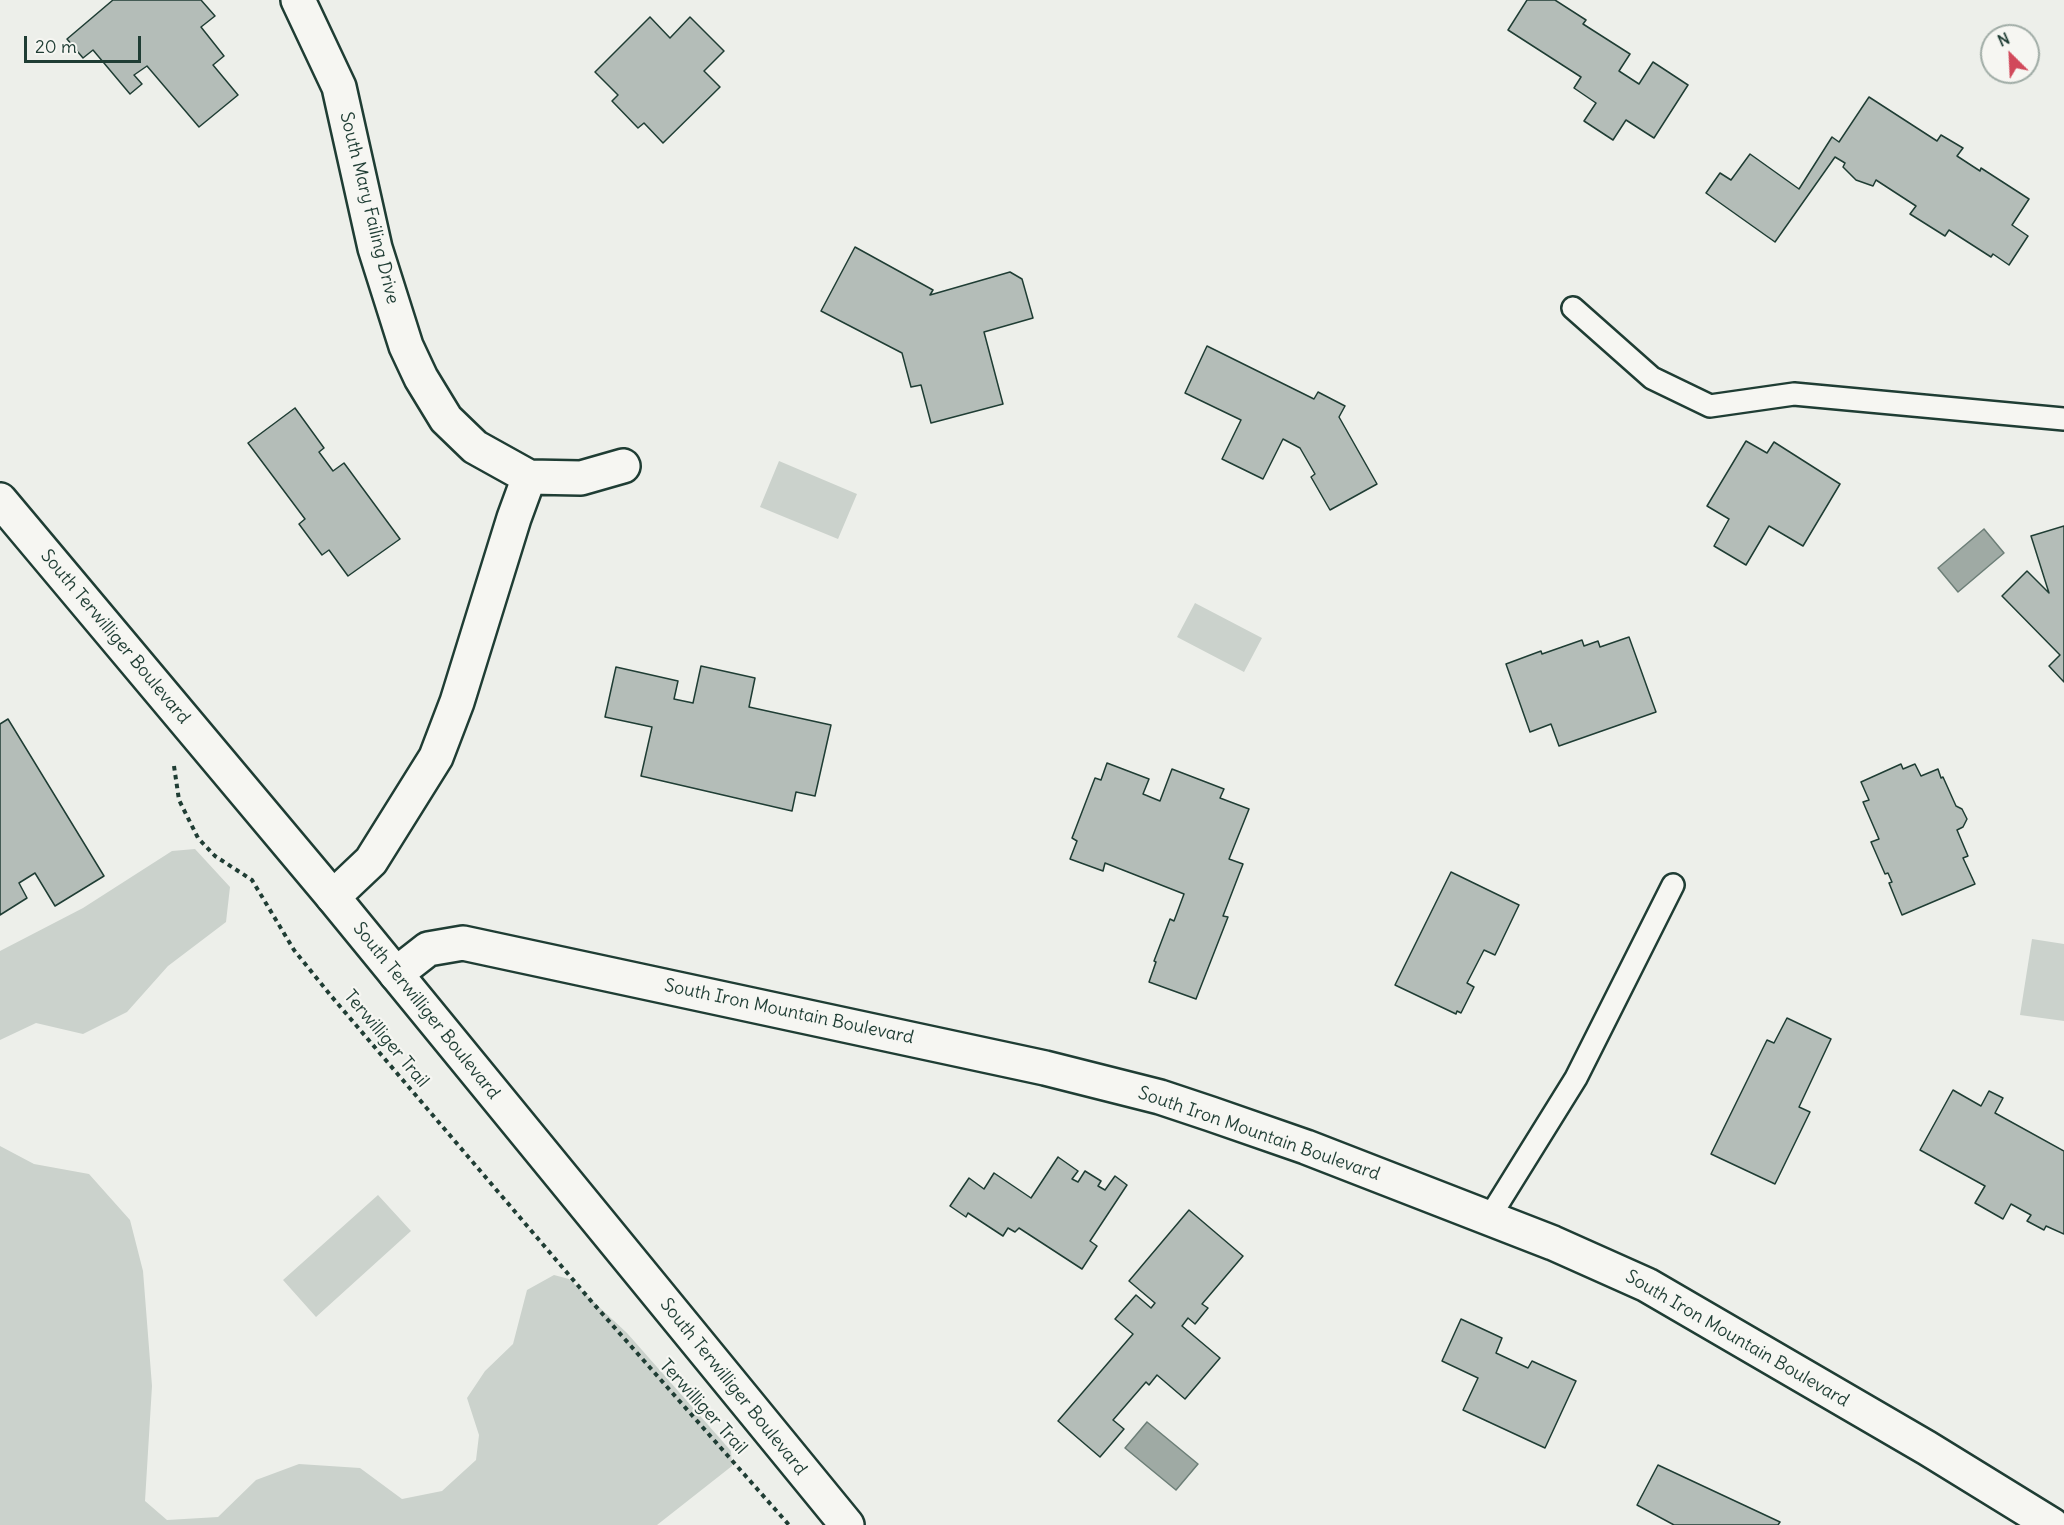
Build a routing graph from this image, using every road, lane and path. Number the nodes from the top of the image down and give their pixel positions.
1 (305, 2) edge
2 (1573, 308) dead end
3 (2064, 419) edge
4 (623, 466) dead end
5 (529, 477) junction
6 (0, 500) edge
7 (174, 764) dead end
8 (1673, 885) dead end
9 (333, 897) junction
10 (396, 974) junction
11 (1490, 1218) junction
12 (789, 1525) edge
13 (847, 1525) edge
14 (2052, 1525) edge

1 - 5 street, South Mary Failing Drive
2 - 3 lane
4 - 5 street, South Mary Failing Drive
5 - 9 street
6 - 9 street, South Terwilliger Boulevard
7 - 12 path, Terwilliger Trail
8 - 11 lane
9 - 10 street, South Terwilliger Boulevard
10 - 11 street, South Iron Mountain Boulevard
10 - 13 street, South Terwilliger Boulevard
11 - 14 street, South Iron Mountain Boulevard

